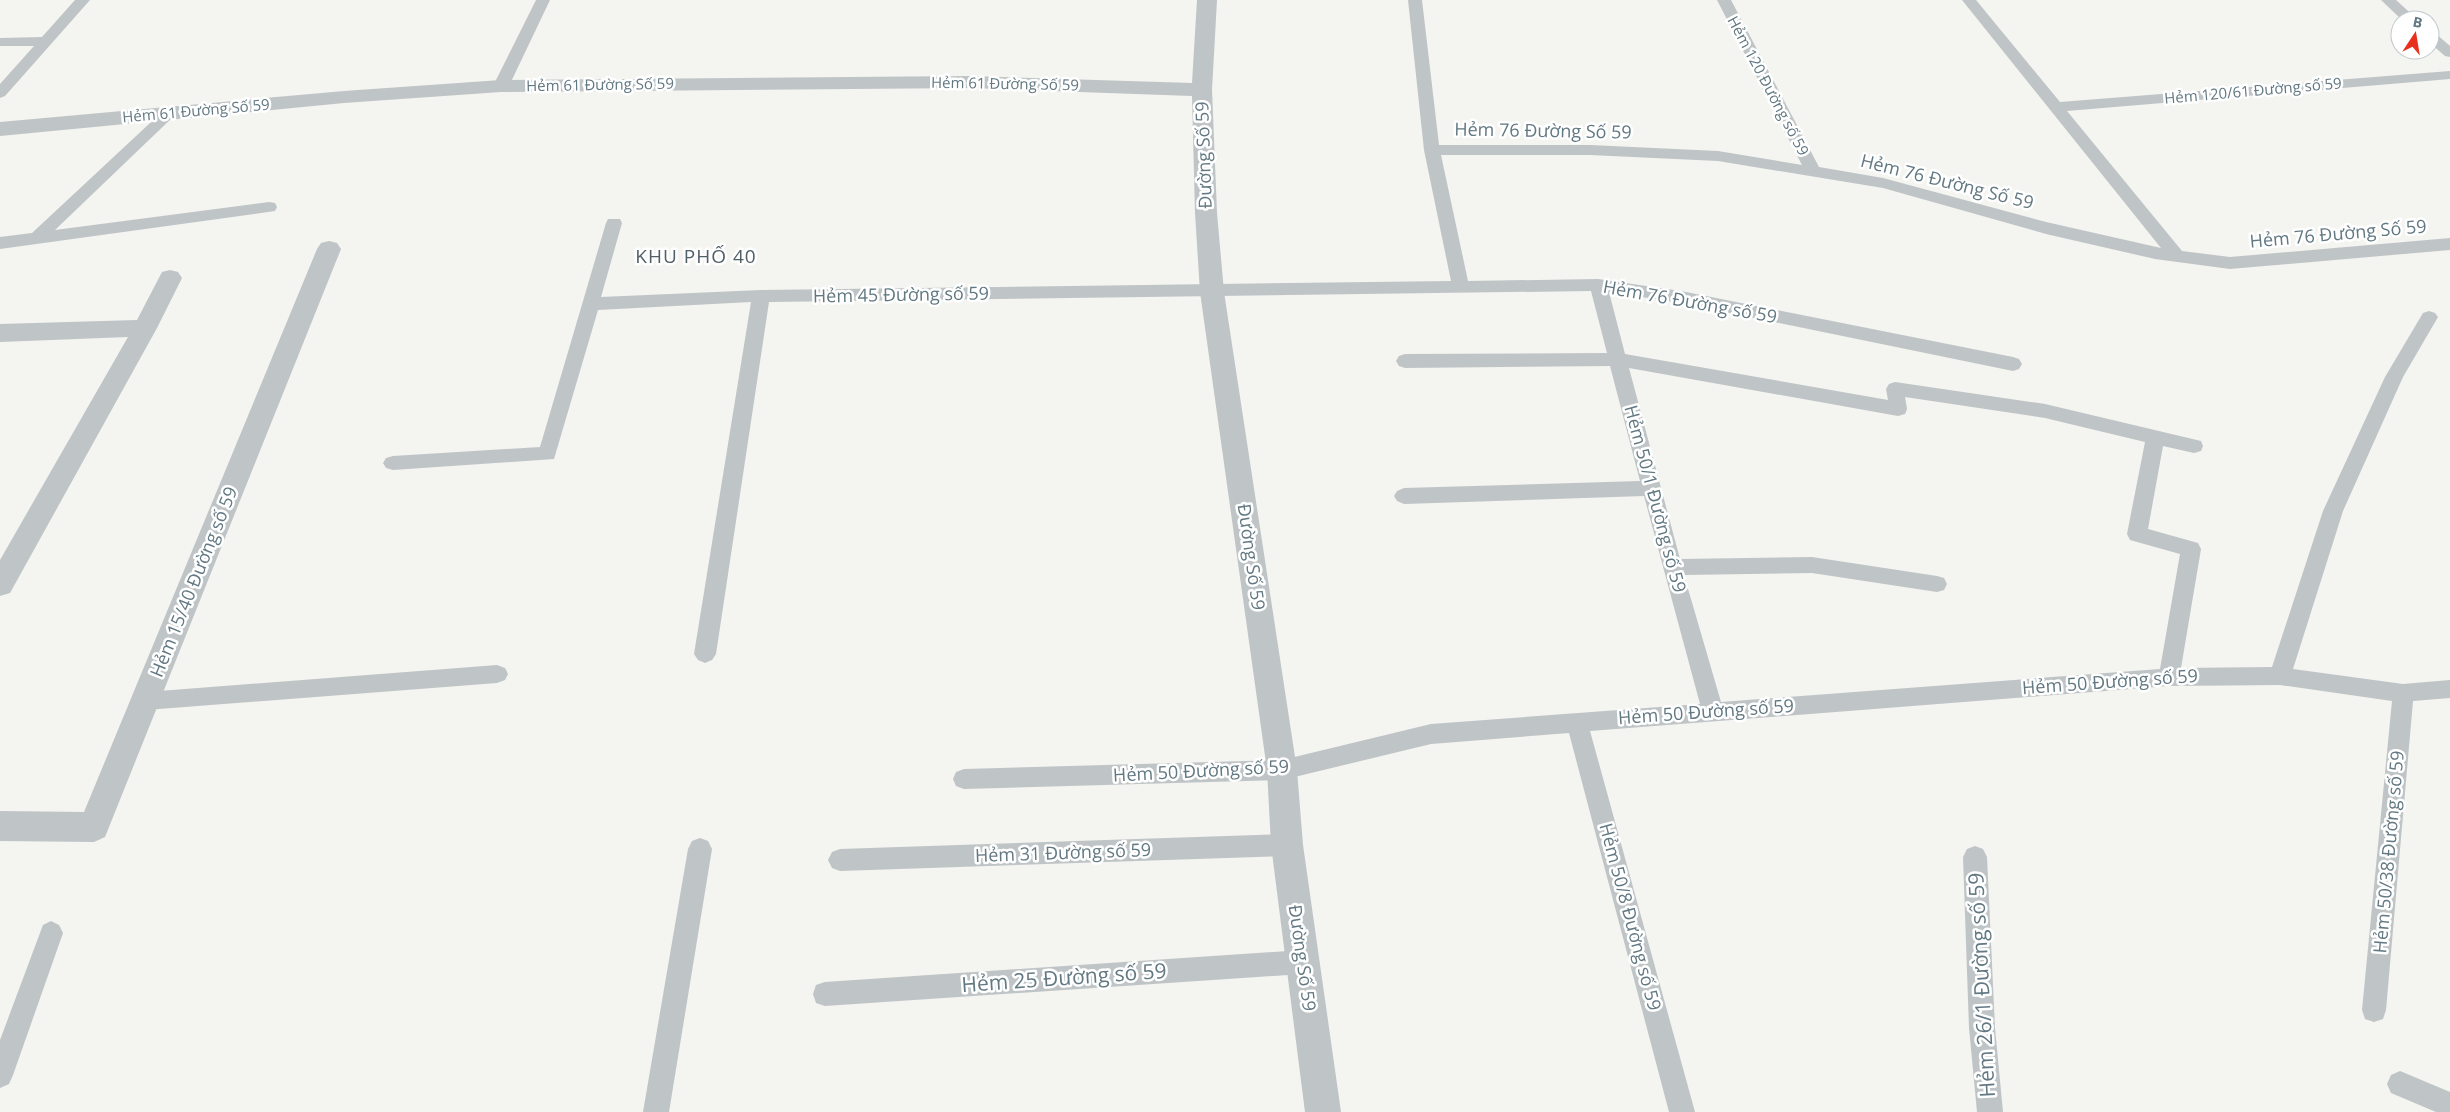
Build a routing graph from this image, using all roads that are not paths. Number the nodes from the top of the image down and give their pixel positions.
1 (83, 0) edge
2 (543, 0) edge
3 (1207, 0) edge
4 (1415, 0) edge
5 (1724, 0) edge
6 (1969, 0) edge
7 (2388, 0) edge
8 (2400, 10) edge
9 (46, 41) junction
10 (0, 42) edge
11 (2440, 44) edge
12 (2450, 53) edge
13 (2450, 76) edge
14 (502, 86) junction
15 (1202, 90) junction
16 (0, 93) edge
17 (2056, 107) junction
18 (169, 113) junction
19 (0, 129) edge
20 (1432, 150) junction
21 (1813, 171) junction
22 (269, 208) dead end
23 (614, 223) dead end
24 (37, 238) junction
25 (0, 243) edge
26 (2450, 244) edge
27 (330, 250) dead end
28 (2177, 256) junction
29 (170, 278) dead end
30 (1598, 285) junction
31 (1461, 287) junction
32 (1212, 292) junction
33 (761, 296) junction
34 (590, 304) junction
35 (2429, 317) dead end
36 (145, 328) junction
37 (0, 333) edge
38 (1617, 359) junction
39 (1405, 361) dead end
40 (2013, 364) dead end
41 (2155, 437) junction
42 (2194, 446) dead end
43 (394, 463) dead end
44 (1652, 488) junction
45 (1404, 496) dead end
46 (1672, 567) junction
47 (1937, 584) dead end
48 (0, 585) edge
49 (705, 654) dead end
50 (497, 674) dead end
51 (2280, 676) junction
52 (2169, 677) junction
53 (2450, 689) edge
54 (2403, 694) junction
55 (146, 701) junction
56 (1713, 712) junction
57 (1577, 722) junction
58 (1282, 770) junction
59 (964, 779) dead end
60 (0, 826) edge
61 (1287, 845) junction
62 (700, 850) dead end
63 (1975, 857) dead end
64 (840, 860) dead end
65 (51, 933) dead end
66 (1302, 962) junction
67 (825, 994) dead end
68 (2374, 1010) dead end
69 (0, 1076) edge
70 (2400, 1084) dead end
71 (2450, 1105) edge
72 (656, 1112) edge
73 (1323, 1112) edge
74 (1682, 1112) edge
75 (1990, 1112) edge

1 - 9 lane
2 - 14 lane
3 - 15 street, Đường Số 59
4 - 20 lane, Hẻm 76 Đường Số 59
5 - 21 lane, Hẻm 120 Đường số 59
6 - 17 lane
7 - 8 lane
9 - 10 lane
9 - 16 lane
11 - 12 lane
13 - 17 lane, Hẻm 120/61 Đường số 59
14 - 15 street, Hẻm 61 Đường Số 59
14 - 18 street, Hẻm 61 Đường Số 59
15 - 32 street, Đường Số 59
17 - 28 lane
18 - 19 street, Hẻm 61 Đường Số 59
18 - 24 lane
20 - 21 lane, Hẻm 76 Đường Số 59
20 - 31 lane, Hẻm 76 Đường Số 59
21 - 28 lane, Hẻm 76 Đường Số 59
22 - 24 lane
23 - 34 lane
24 - 25 lane
26 - 28 lane, Hẻm 76 Đường Số 59
27 - 55 street, Hẻm 15/40 Đường số 59
29 - 36 street
30 - 31 lane, Hẻm 76 Đường số 59
30 - 38 lane, Hẻm 50/1 Đường số 59
30 - 40 lane, Hẻm 76 Đường số 59
31 - 32 lane, Hẻm 76 Đường số 59
32 - 33 lane, Hẻm 45 Đường số 59
32 - 58 street, Đường Số 59
33 - 34 lane, Hẻm 45 Đường số 59
33 - 49 lane
34 - 43 lane
35 - 51 lane
36 - 37 street
36 - 48 street
38 - 39 lane
38 - 41 lane
38 - 44 lane, Hẻm 50/1 Đường số 59
41 - 42 lane
41 - 52 lane
44 - 45 lane
44 - 46 lane, Hẻm 50/1 Đường số 59
46 - 47 lane
46 - 56 lane, Hẻm 50/1 Đường số 59
50 - 55 lane
51 - 52 lane, Hẻm 50 Đường số 59
51 - 54 lane, Hẻm 50 Đường số 59
52 - 56 lane, Hẻm 50 Đường số 59
53 - 54 lane, Hẻm 50 Đường số 59
54 - 68 lane, Hẻm 50/38 Đường số 59
55 - 60 street, Hẻm 15/40 Đường số 59
56 - 57 lane, Hẻm 50 Đường số 59
57 - 58 lane, Hẻm 50 Đường số 59
57 - 74 lane, Hẻm 50/8 Đường số 59
58 - 59 lane, Hẻm 50 Đường số 59
58 - 61 street, Đường Số 59
61 - 64 lane, Hẻm 31 Đường số 59
61 - 66 street, Đường Số 59
62 - 72 lane
63 - 75 lane, Hẻm 26/1 Đường số 59
65 - 69 lane
66 - 67 lane, Hẻm 25 Đường số 59
66 - 73 street, Đường Số 59
70 - 71 lane

